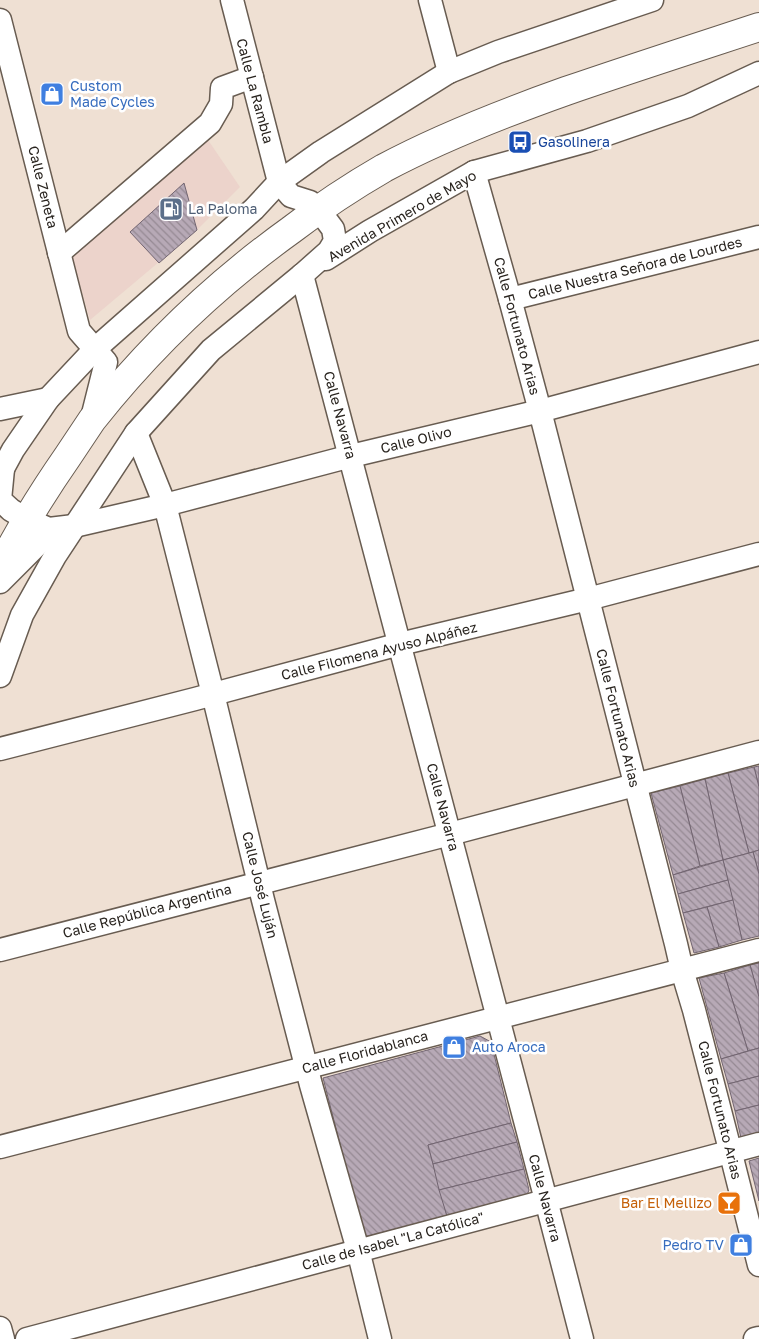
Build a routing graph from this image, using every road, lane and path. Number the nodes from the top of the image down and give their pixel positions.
1 (232, 0) edge
2 (430, 0) edge
3 (652, 0) edge
4 (0, 20) edge
5 (759, 27) edge
6 (449, 72) junction
7 (759, 74) edge
8 (252, 77) junction
9 (474, 172) junction
10 (279, 182) junction
11 (318, 209) junction
12 (759, 237) edge
13 (60, 253) junction
14 (302, 275) junction
15 (510, 299) junction
16 (95, 349) junction
17 (759, 352) edge
18 (48, 399) junction
19 (0, 410) edge
20 (540, 411) junction
21 (92, 421) junction
22 (136, 433) junction
23 (351, 456) junction
24 (4, 462) edge
25 (0, 500) edge
26 (165, 505) junction
27 (38, 524) junction
28 (74, 526) junction
29 (759, 554) edge
30 (0, 568) edge
31 (0, 582) edge
32 (588, 599) junction
33 (400, 644) junction
34 (0, 676) edge
35 (213, 694) junction
36 (0, 749) edge
37 (759, 752) edge
38 (635, 784) junction
39 (450, 834) junction
40 (258, 882) junction
41 (0, 950) edge
42 (759, 950) edge
43 (682, 970) junction
44 (497, 1018) junction
45 (307, 1068) junction
46 (759, 1144) edge
47 (0, 1147) edge
48 (731, 1152) junction
49 (546, 1200) junction
50 (358, 1250) junction
51 (759, 1265) edge
52 (0, 1328) edge
53 (759, 1338) edge
54 (3, 1339) edge
55 (27, 1339) edge
56 (380, 1339) edge
57 (582, 1339) edge
58 (754, 1339) edge

1 - 8 street, Calle La Rambla
2 - 6 street
3 - 6 street
4 - 13 street, Calle Zeneta
5 - 11 main road
6 - 10 street
7 - 9 street, Avenida Primero de Mayo
8 - 10 street, Calle La Rambla
8 - 13 street
9 - 14 street, Avenida Primero de Mayo
9 - 15 street, Calle Fortunato Arias
10 - 11 street, Avenida Primero de Mayo
10 - 16 street
11 - 14 street, Avenida Primero de Mayo
11 - 21 main road
12 - 15 street, Calle Nuestra Señora de Lourdes
13 - 16 street, Calle Zeneta
14 - 22 street, Avenida Primero de Mayo
14 - 23 street, Calle Navarra
15 - 20 street, Calle Fortunato Arias
16 - 18 street
16 - 21 street
17 - 20 street, Calle Olivo
18 - 19 street
18 - 24 street
20 - 23 street, Calle Olivo
20 - 32 street, Calle Fortunato Arias
21 - 27 main road
22 - 26 street, Calle José Luján
22 - 28 street, Avenida Primero de Mayo
23 - 26 street, Calle Olivo
23 - 33 street, Calle Navarra
24 - 25 street
25 - 27 street
26 - 28 street, Calle Olivo
26 - 35 street, Calle José Luján
27 - 28 street
27 - 30 main road
27 - 31 street
28 - 34 street, Avenida Primero de Mayo
29 - 32 street, Calle Filomena Ayuso Alpáñez
32 - 33 street, Calle Filomena Ayuso Alpáñez
32 - 38 street, Calle Fortunato Arias
33 - 35 street, Calle Filomena Ayuso Alpáñez
33 - 39 street, Calle Navarra
35 - 36 street, Calle Filomena Ayuso Alpáñez
35 - 40 street, Calle José Luján
37 - 38 street, Calle República Argentina
38 - 39 street, Calle República Argentina
38 - 43 street, Calle Fortunato Arias
39 - 40 street, Calle República Argentina
39 - 44 street, Calle Navarra
40 - 41 street, Calle República Argentina
40 - 45 street, Calle José Luján
42 - 43 street, Calle Floridablanca
43 - 44 street, Calle Floridablanca
43 - 48 street, Calle Fortunato Arias
44 - 45 street, Calle Floridablanca
44 - 49 street, Calle Navarra
45 - 47 street, Calle Floridablanca
45 - 50 street, Calle José Luján
46 - 48 street, Calle de Isabel "La Católica"
48 - 49 street, Calle de Isabel "La Católica"
48 - 51 street, Calle Fortunato Arias
49 - 50 street, Calle de Isabel "La Católica"
49 - 57 street, Calle Navarra
50 - 55 street, Calle de Isabel "La Católica"
50 - 56 street, Calle José Luján
52 - 54 street
53 - 58 street

